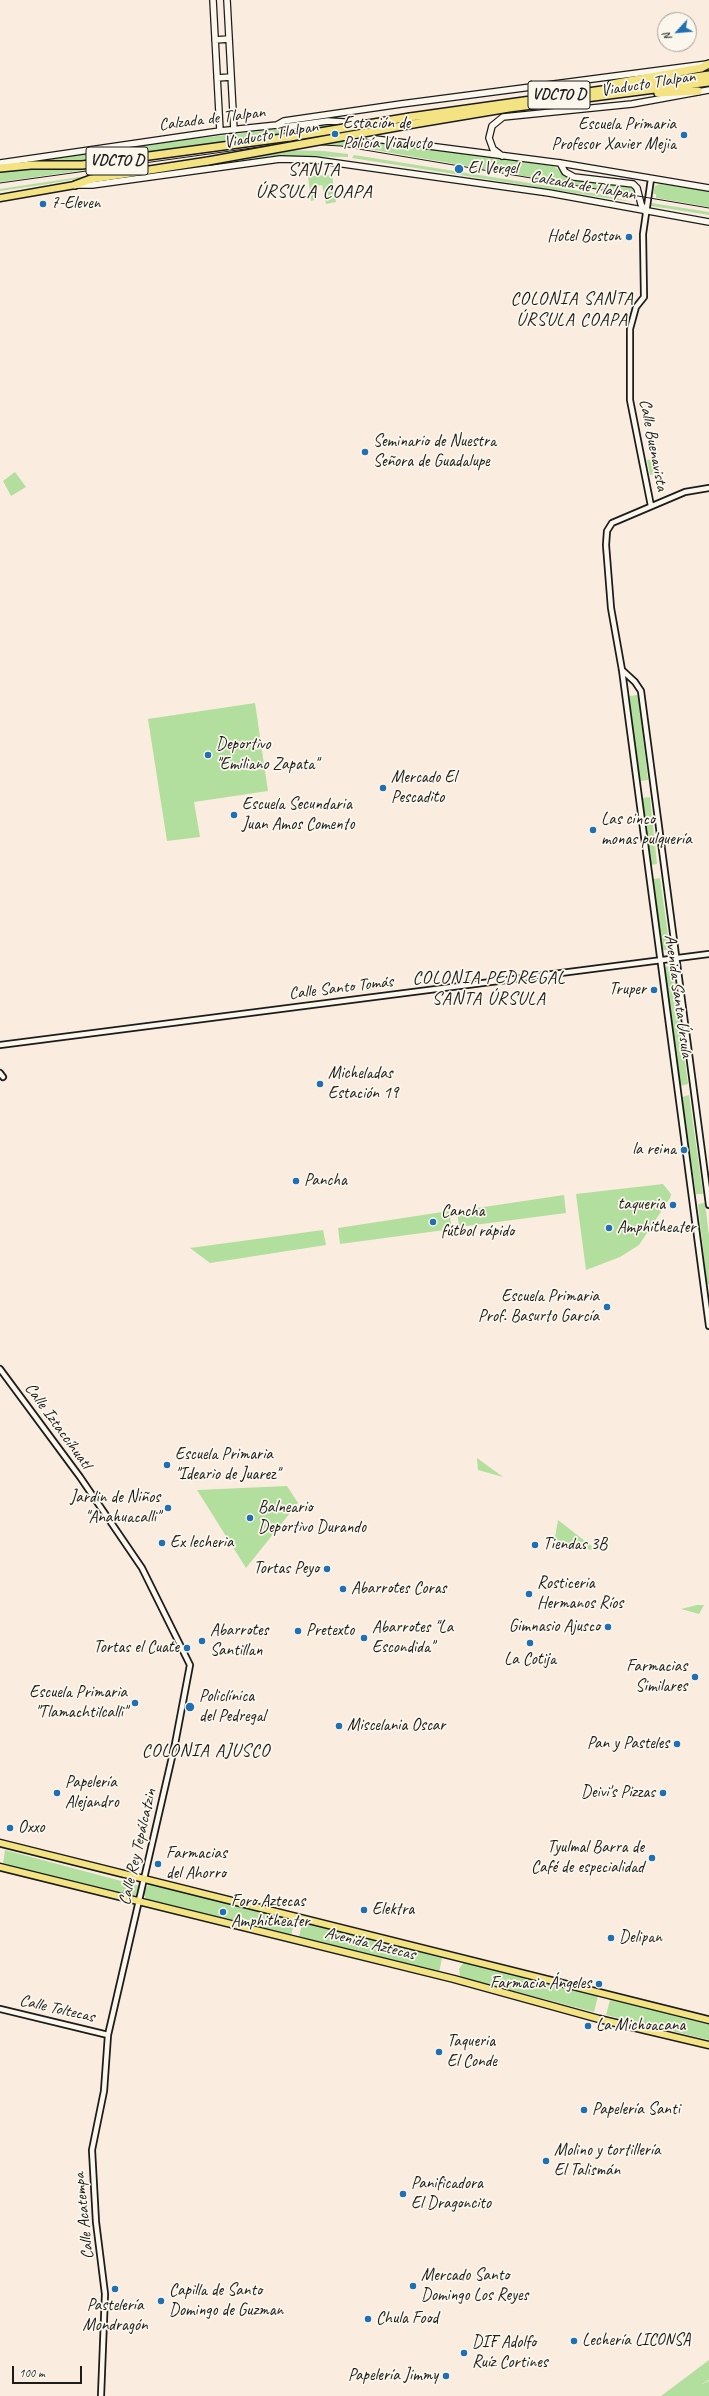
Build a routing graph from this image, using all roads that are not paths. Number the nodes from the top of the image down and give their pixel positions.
1 (213, 0) edge
2 (227, 0) edge
3 (229, 39) junction
4 (215, 40) junction
5 (709, 64) edge
6 (709, 75) edge
7 (231, 77) junction
8 (216, 78) junction
9 (709, 82) edge
10 (606, 88) junction
11 (709, 90) edge
12 (698, 91) junction
13 (628, 93) junction
14 (411, 120) junction
15 (277, 125) junction
16 (234, 130) junction
17 (220, 131) junction
18 (506, 158) junction
19 (0, 163) edge
20 (560, 163) junction
21 (0, 168) edge
22 (651, 179) junction
23 (76, 185) junction
24 (709, 188) edge
25 (0, 198) edge
26 (645, 211) junction
27 (709, 222) edge
28 (709, 488) edge
29 (652, 506) junction
30 (622, 670) junction
31 (709, 954) edge
32 (676, 958) junction
33 (661, 960) junction
34 (0, 1045) edge
35 (709, 1205) edge
36 (709, 1326) edge
37 (0, 1369) edge
38 (190, 1665) joint
39 (0, 1843) edge
40 (0, 1867) edge
41 (144, 1878) junction
42 (139, 1902) junction
43 (0, 2009) edge
44 (709, 2020) edge
45 (108, 2035) junction
46 (709, 2045) edge
47 (101, 2396) edge

1 - 4 main road
2 - 3 main road
3 - 4 main road
3 - 7 main road
4 - 8 main road
5 - 10 highway
5 - 15 main road, Viaducto Tlalpan
6 - 10 highway, Viaducto Tlalpan / VDCTO D
7 - 8 main road
7 - 16 main road
8 - 17 main road
9 - 13 highway, Viaducto Tlalpan / VDCTO D
10 - 14 highway, Viaducto Tlalpan / VDCTO D
11 - 12 main road, Viaducto Tlalpan
12 - 13 highway
12 - 18 main road, Viaducto Tlalpan
13 - 14 highway, Viaducto Tlalpan / VDCTO D
14 - 21 highway, Viaducto Tlalpan / VDCTO D, bridge
14 - 23 highway, Viaducto Tlalpan / VDCTO D, bridge
15 - 16 main road, Calzada de Tlalpan
15 - 18 main road, Calzada de Tlalpan
16 - 17 main road, Calzada de Tlalpan
17 - 19 main road, Calzada de Tlalpan
18 - 20 main road, Calzada de Tlalpan
20 - 22 main road, Calzada de Tlalpan
20 - 26 main road
22 - 24 main road, Calzada de Tlalpan
22 - 26 street
23 - 25 main road, Calzada de Tlalpan
23 - 26 main road, Calzada de Tlalpan
26 - 27 main road, Calzada de Tlalpan
26 - 29 street, Calle Buenavista
28 - 29 street
29 - 30 street, Avenida Santa Úrsula
30 - 32 street, Avenida Santa Úrsula
30 - 33 street, Avenida Santa Úrsula
31 - 32 street, Calle Santo Tomás
32 - 33 street, Calle Santo Tomás
32 - 35 street, Avenida Santa Úrsula
33 - 34 street, Calle Santo Tomás
33 - 36 street, Avenida Santa Úrsula
37 - 38 street, Calle Iztaccíhuatl
38 - 41 street, Calle Rey Tepálcatzin
39 - 41 main road, Avenida Aztecas
40 - 42 main road, Avenida Aztecas
41 - 42 street, Calle Rey Tepálcatzin
41 - 44 main road, Avenida Aztecas
42 - 45 street, Calle Rey Tepálcatzin
42 - 46 main road, Avenida Aztecas
43 - 45 street, Calle Toltecas
45 - 47 street, Calle Acatempa

